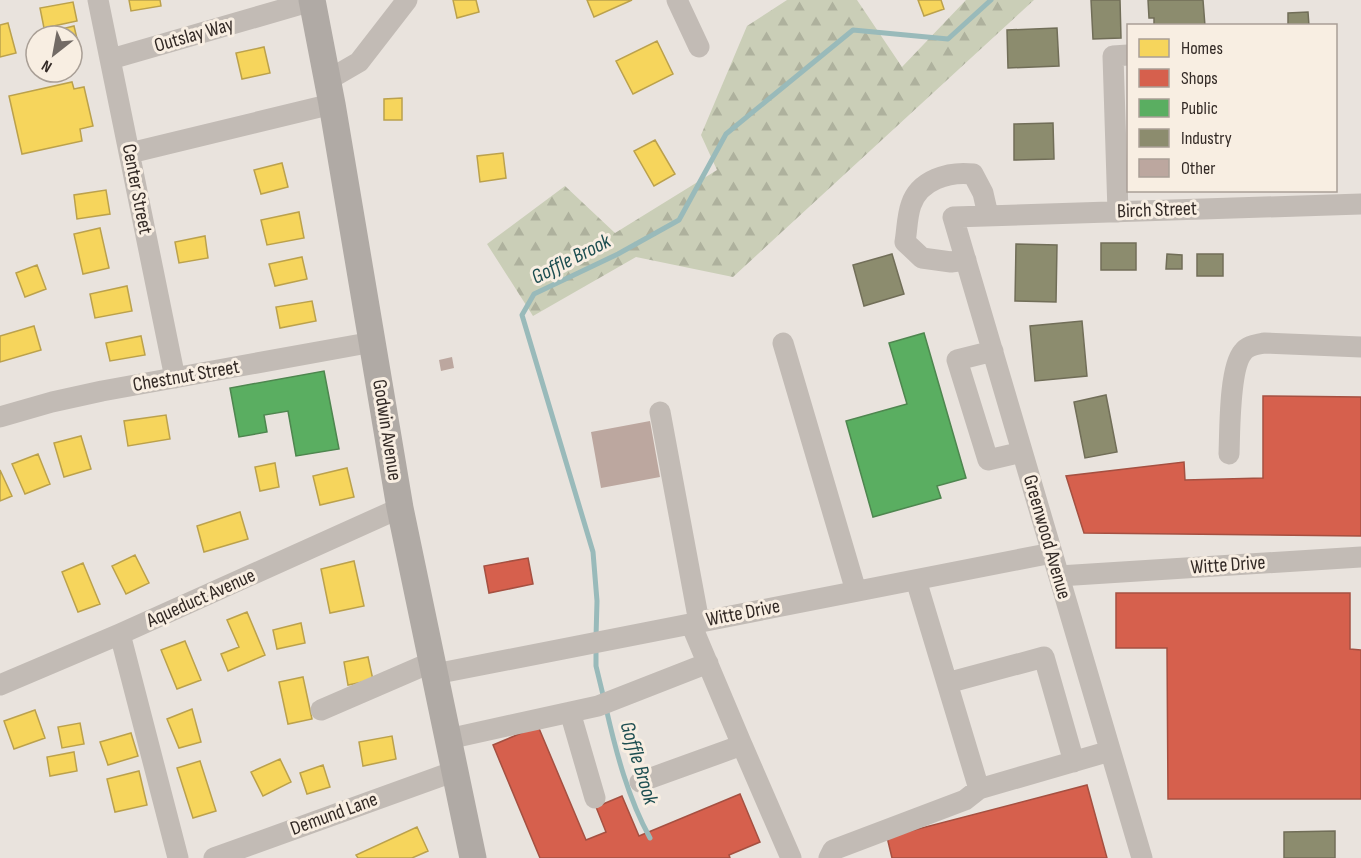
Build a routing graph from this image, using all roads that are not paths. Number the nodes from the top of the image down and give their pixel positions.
1 (98, 0) edge
2 (407, 0) edge
3 (677, 0) edge
4 (312, 1) edge
5 (699, 47) dead end
6 (1127, 55) edge
7 (111, 59) junction
8 (330, 92) junction
9 (130, 153) junction
10 (1361, 204) edge
11 (1118, 212) junction
12 (988, 215) junction
13 (953, 217) joint
14 (966, 260) junction
15 (373, 342) junction
16 (783, 343) dead end
17 (1361, 347) edge
18 (993, 351) junction
19 (175, 378) junction
20 (660, 412) dead end
21 (0, 417) edge
22 (1022, 452) junction
23 (1229, 454) dead end
24 (400, 508) junction
25 (1052, 553) junction
26 (1361, 557) edge
27 (1059, 576) junction
28 (916, 580) junction
29 (856, 591) junction
30 (695, 623) junction
31 (120, 634) junction
32 (708, 663) junction
33 (433, 668) junction
34 (947, 683) junction
35 (0, 685) edge
36 (321, 710) dead end
37 (570, 712) junction
38 (448, 739) junction
39 (742, 745) junction
40 (1110, 751) junction
41 (1074, 762) junction
42 (455, 771) junction
43 (640, 782) dead end
44 (979, 789) junction
45 (595, 798) dead end
46 (178, 858) edge
47 (214, 858) edge
48 (473, 858) edge
49 (790, 858) edge
50 (829, 858) edge
51 (1142, 858) edge

1 - 7 street, Center Street
2 - 8 street
3 - 5 street
4 - 7 street, Outslay Way
4 - 8 main road, Godwin Avenue
6 - 11 street
7 - 9 street, Center Street
8 - 9 street
8 - 15 main road, Godwin Avenue
9 - 19 street, Center Street
10 - 11 street, Birch Street
11 - 12 street, Birch Street
12 - 13 street, Birch Street
12 - 14 street
13 - 14 street, Greenwood Avenue
14 - 18 street, Greenwood Avenue
15 - 19 street, Chestnut Street
15 - 24 main road, Godwin Avenue
16 - 29 street
17 - 23 street
18 - 22 street, Greenwood Avenue
18 - 22 street
19 - 21 street, Chestnut Street
20 - 30 street
22 - 25 street, Greenwood Avenue
24 - 31 street, Aqueduct Avenue
24 - 33 main road, Godwin Avenue
25 - 27 street, Greenwood Avenue
25 - 28 street, Witte Drive
26 - 27 street, Witte Drive
27 - 40 street, Greenwood Avenue
28 - 29 street, Witte Drive
28 - 34 street
29 - 30 street, Witte Drive
30 - 32 street
30 - 33 street, Witte Drive
31 - 35 street, Aqueduct Avenue
31 - 46 street
32 - 37 street
32 - 39 street
33 - 36 street, Witte Drive
33 - 38 main road, Godwin Avenue
34 - 41 street
34 - 44 street
37 - 38 street
37 - 45 street
38 - 42 main road, Godwin Avenue
39 - 43 street
39 - 49 street
40 - 41 street
40 - 51 street, Greenwood Avenue
41 - 44 street
42 - 47 street, Demund Lane
42 - 48 main road, Godwin Avenue
44 - 50 street

